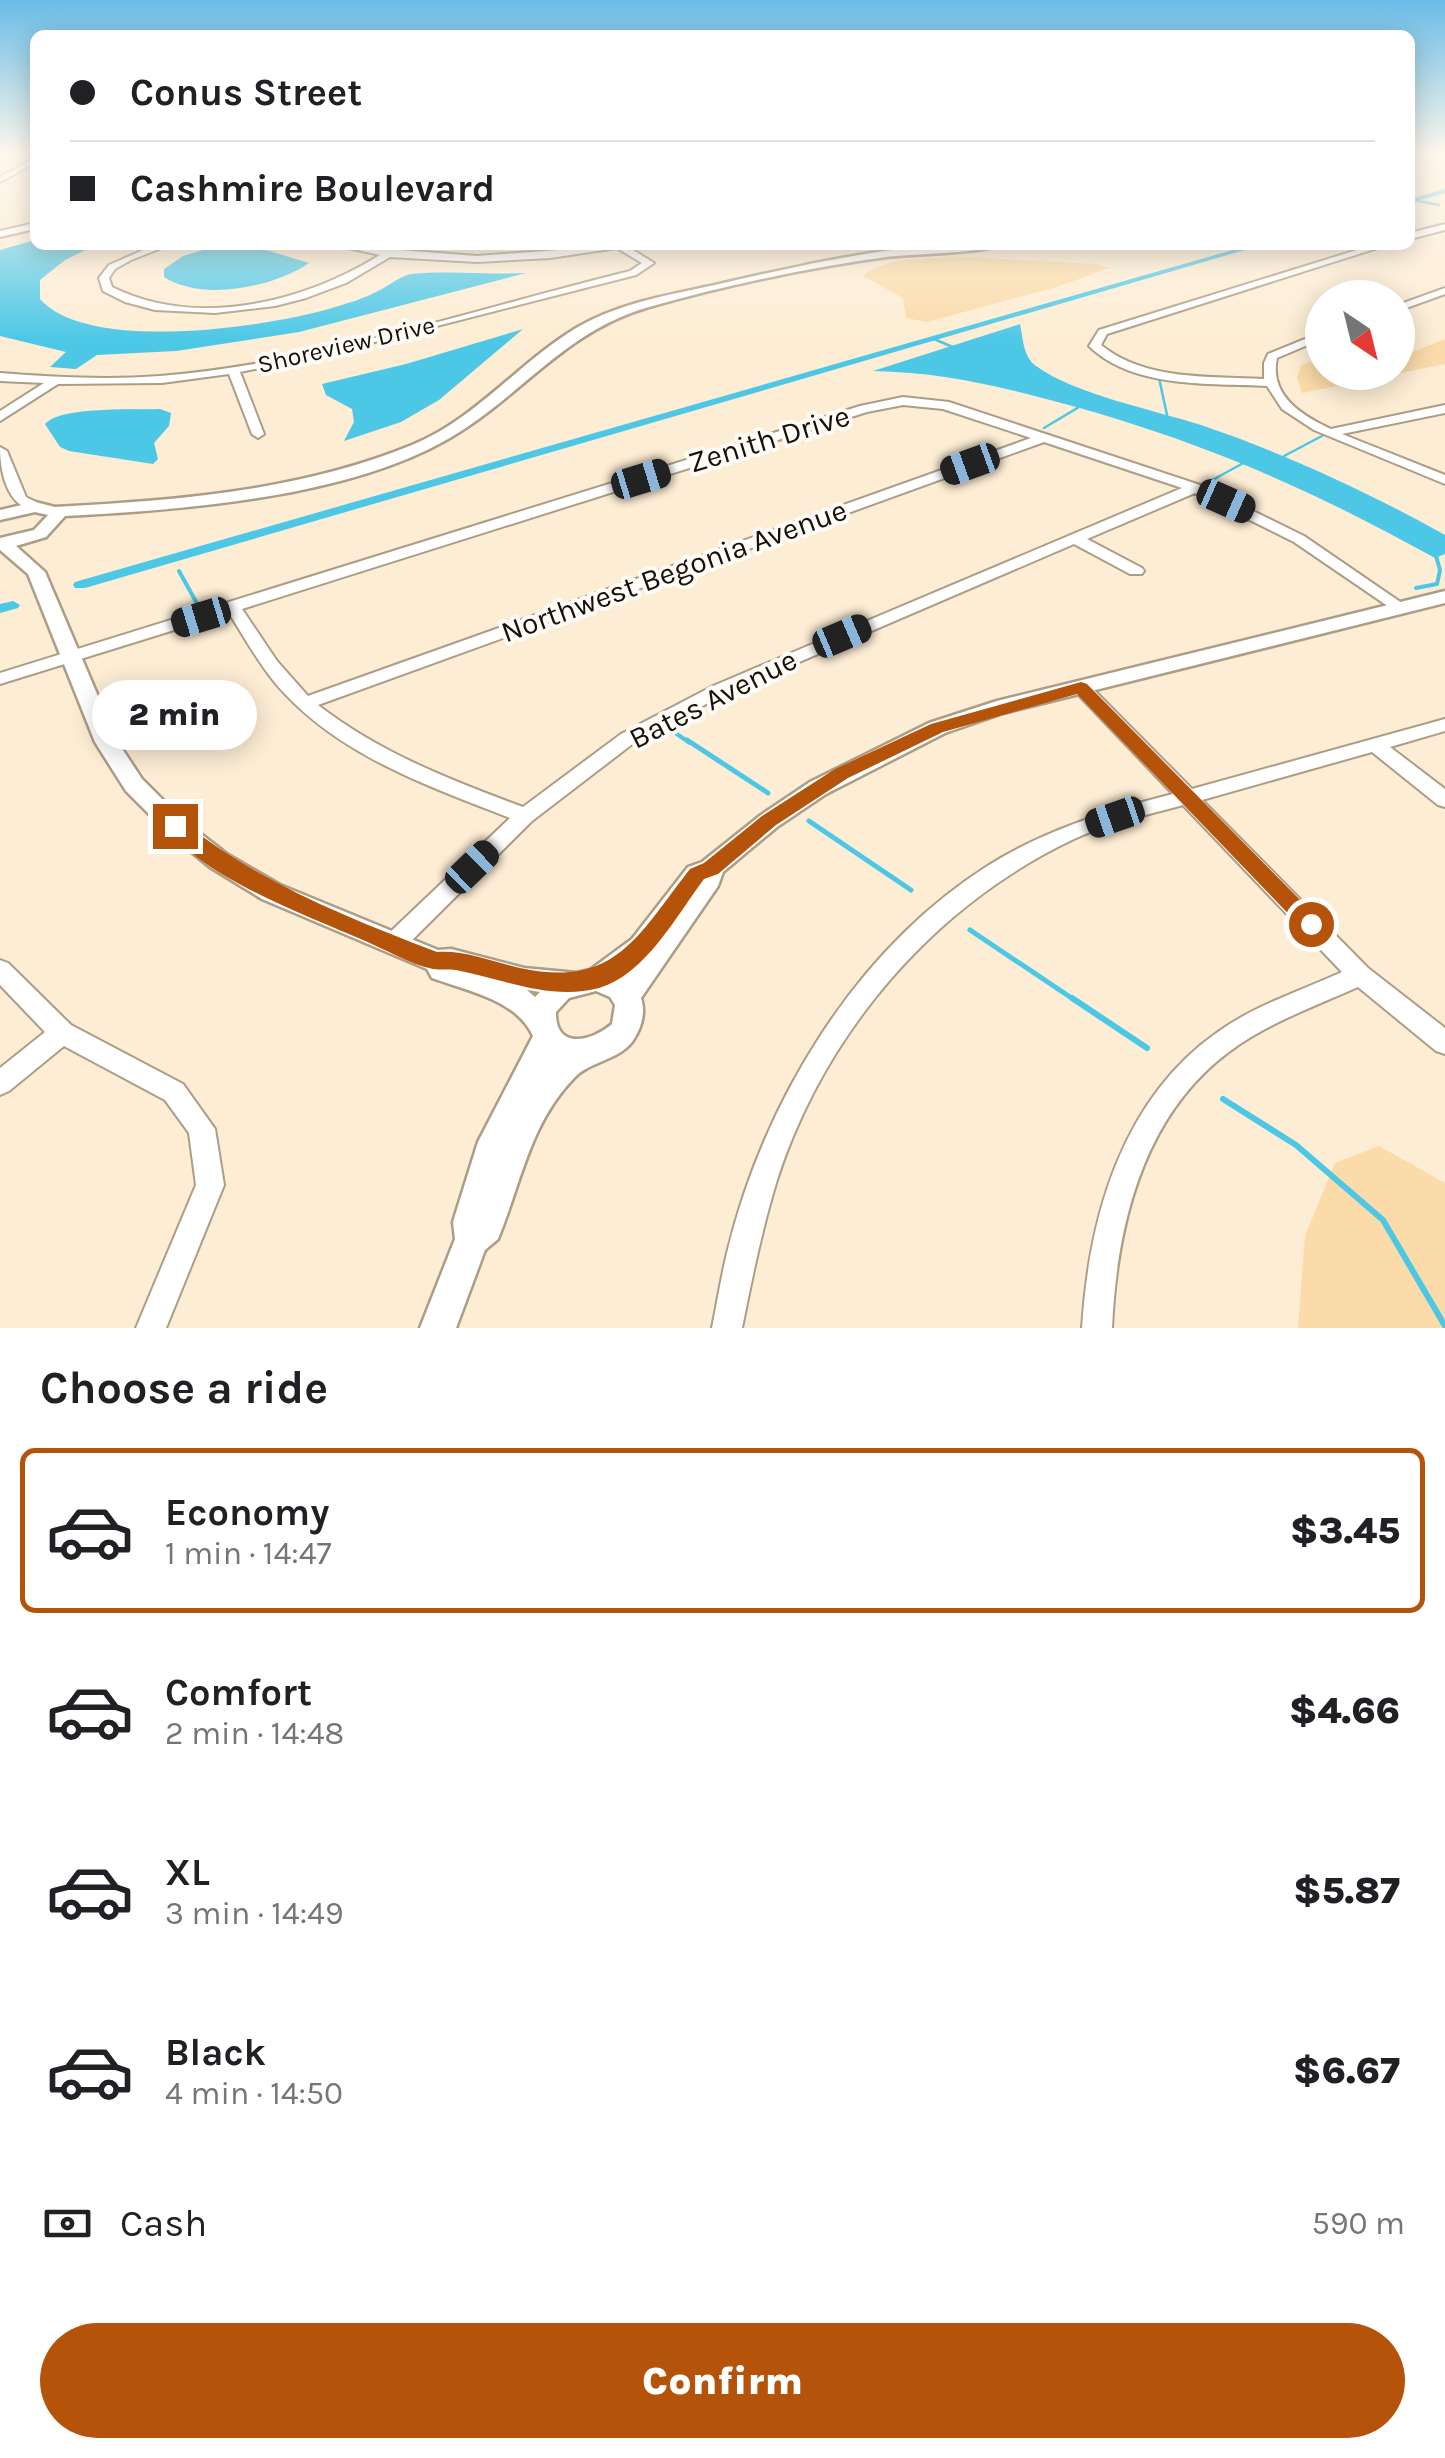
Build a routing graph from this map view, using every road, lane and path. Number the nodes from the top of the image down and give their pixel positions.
1 (30, 227) edge
2 (1445, 227) edge
3 (0, 234) edge
4 (1415, 235) edge
5 (152, 250) edge
6 (367, 250) edge
7 (576, 250) edge
8 (627, 250) edge
9 (936, 250) edge
10 (1366, 250) edge
11 (388, 254) junction
12 (1445, 291) edge
13 (1415, 302) edge
14 (1305, 342) edge
15 (233, 370) junction
16 (0, 377) edge
17 (38, 381) junction
18 (54, 382) junction
19 (1270, 383) junction
20 (0, 404) edge
21 (1445, 410) edge
22 (0, 417) edge
23 (1333, 432) junction
24 (258, 434) dead end
25 (1043, 438) junction
26 (2, 460) edge
27 (1445, 480) edge
28 (1195, 488) junction
29 (35, 508) junction
30 (0, 515) edge
31 (51, 523) junction
32 (1076, 539) junction
33 (1, 543) edge
34 (1136, 571) dead end
35 (36, 572) junction
36 (1445, 597) edge
37 (233, 607) junction
38 (1402, 608) junction
39 (70, 657) junction
40 (0, 679) edge
41 (1081, 687) junction
42 (306, 703) junction
43 (1445, 725) edge
44 (1375, 745) junction
45 (1188, 797) junction
46 (1445, 800) edge
47 (524, 816) junction
48 (711, 868) junction
49 (393, 944) junction
50 (436, 961) junction
51 (0, 970) edge
52 (1360, 975) junction
53 (586, 981) junction
54 (626, 997) junction
55 (544, 1027) junction
56 (62, 1033) junction
57 (1445, 1043) edge
58 (581, 1053) junction
59 (0, 1083) edge
60 (472, 1238) junction
61 (150, 1328) edge
62 (438, 1328) edge
63 (727, 1328) edge
64 (1097, 1328) edge

1 - 3 street
2 - 4 street
5 - 11 street
6 - 11 street
7 - 11 street
8 - 15 street, Shoreview Drive
9 - 31 street
10 - 19 street
12 - 13 street
14 - 19 street
15 - 18 street, Shoreview Drive
15 - 24 street
16 - 17 street, Shoreview Drive
17 - 18 street, Shoreview Drive
17 - 20 street
18 - 22 street
19 - 23 street
21 - 23 street
23 - 27 street
25 - 28 street, Zenith Drive
25 - 37 street, Zenith Drive
25 - 42 street, Northwest Begonia Avenue
26 - 29 street
28 - 32 street, Bates Avenue
28 - 38 street, Zenith Drive
29 - 30 street
29 - 31 street
31 - 33 street
31 - 35 street
32 - 34 street
32 - 47 street, Bates Avenue
33 - 35 street
35 - 39 street
36 - 38 street
37 - 39 street, Zenith Drive
37 - 42 street
38 - 41 street
39 - 40 street, Zenith Drive
39 - 49 street
41 - 45 street
41 - 48 street
42 - 47 street
43 - 44 street
44 - 45 street
44 - 46 street
45 - 52 street
45 - 63 street
47 - 49 street, Bates Avenue
48 - 53 street
48 - 54 street
49 - 50 street
50 - 53 street
50 - 55 street
51 - 56 street
52 - 57 street
52 - 64 street
53 - 54 street
53 - 55 street
54 - 58 street
55 - 58 street
55 - 60 street
56 - 59 street
56 - 61 street
58 - 60 street
60 - 62 street

